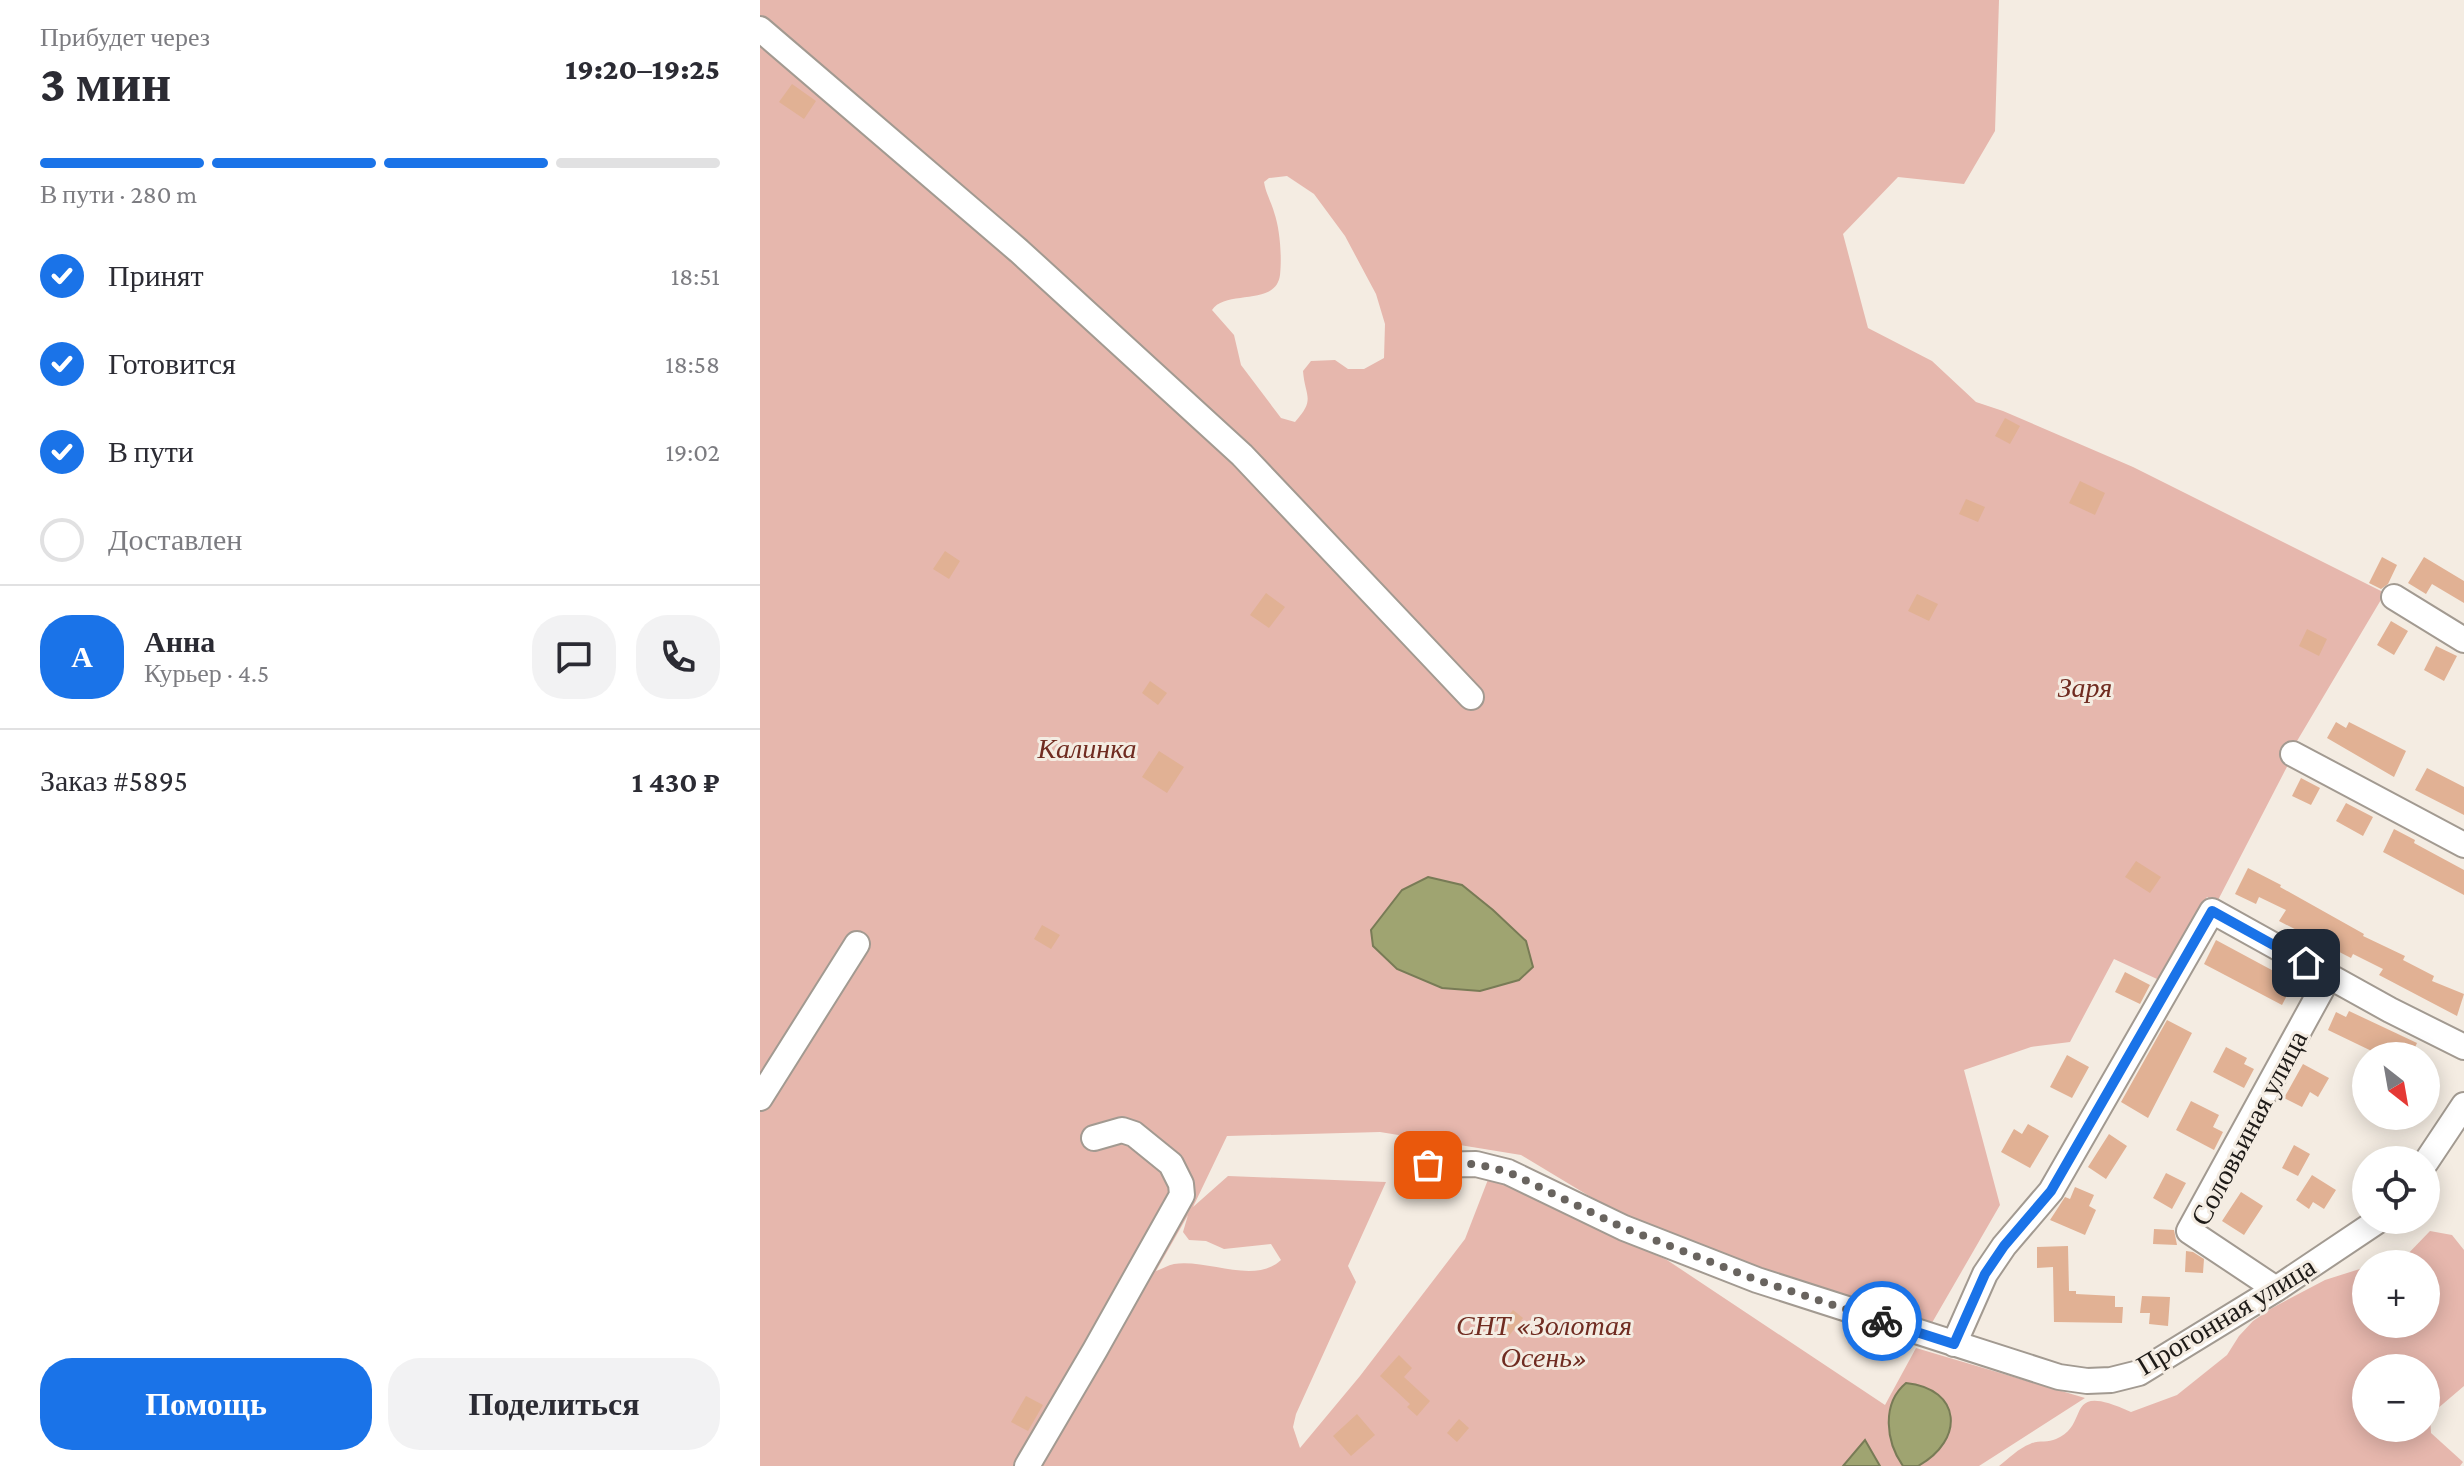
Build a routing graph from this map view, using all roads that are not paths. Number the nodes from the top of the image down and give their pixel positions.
1 (760, 29) edge
2 (2394, 597) dead end
3 (2464, 640) edge
4 (1471, 697) dead end
5 (2293, 754) dead end
6 (2464, 845) edge
7 (857, 944) dead end
8 (2329, 976) junction
9 (2464, 1047) edge
10 (760, 1098) edge
11 (2464, 1105) edge
12 (1094, 1138) dead end
13 (2437, 1146) edge
14 (1428, 1165) dead end
15 (2358, 1234) edge
16 (2276, 1289) junction
17 (1954, 1344) junction
18 (1027, 1466) edge

1 - 4 street
2 - 3 street
5 - 6 street
7 - 10 street
8 - 9 street
8 - 16 street, Соловьиная улица
8 - 17 street
11 - 13 street
12 - 18 street
14 - 17 street, Прогонная улица
15 - 16 street, Прогонная улица
16 - 17 street, Прогонная улица

